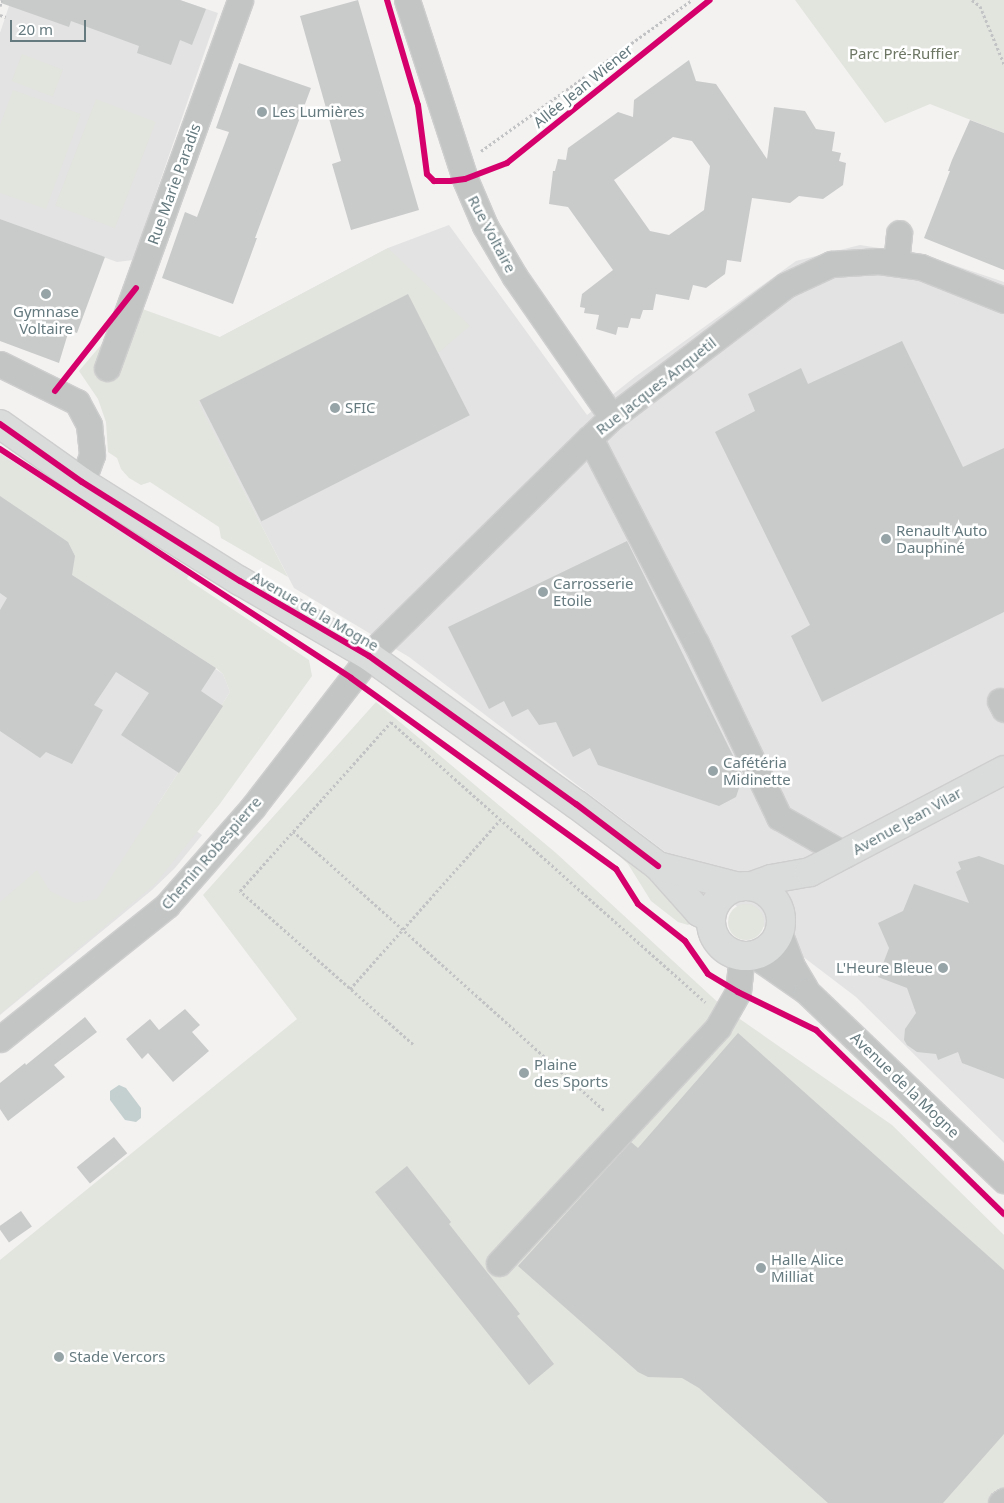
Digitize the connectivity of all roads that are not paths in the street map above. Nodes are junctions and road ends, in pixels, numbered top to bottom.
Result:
1 (240, 0) edge
2 (408, 0) edge
3 (899, 233) dead end
4 (896, 263) junction
5 (1004, 300) edge
6 (0, 364) edge
7 (107, 368) dead end
8 (612, 417) junction
9 (0, 424) edge
10 (590, 438) junction
11 (82, 482) junction
12 (369, 656) junction
13 (1004, 770) edge
14 (846, 855) junction
15 (658, 866) junction
16 (810, 872) junction
17 (745, 886) junction
18 (711, 918) junction
19 (780, 927) junction
20 (748, 955) junction
21 (806, 991) junction
22 (0, 1039) edge
23 (1004, 1180) edge
24 (499, 1263) dead end

1 - 7 street, Rue Marie Paradis
2 - 8 street, Rue Voltaire
3 - 4 street
4 - 5 street, Rue Jacques Anquetil
4 - 8 street, Rue Jacques Anquetil
6 - 11 street
8 - 10 street, Rue Jacques Anquetil
9 - 11 main road, Avenue de la Mogne
10 - 12 street, Rue Jacques Anquetil
10 - 14 street
11 - 12 main road, Avenue de la Mogne
12 - 15 main road, Avenue de la Mogne
12 - 22 street, Chemin Robespierre
13 - 14 main road, Avenue Jean Vilar
14 - 16 main road, Avenue Jean Vilar
15 - 17 main road, Avenue de la Mogne
15 - 18 main road, Avenue de la Mogne
16 - 17 main road, Avenue Jean Vilar
16 - 19 main road
17 - 18 main road
17 - 19 main road
18 - 20 main road
19 - 20 main road
19 - 21 street, Avenue de la Mogne
20 - 21 street, Avenue de la Mogne
20 - 24 street
21 - 23 street, Avenue de la Mogne

